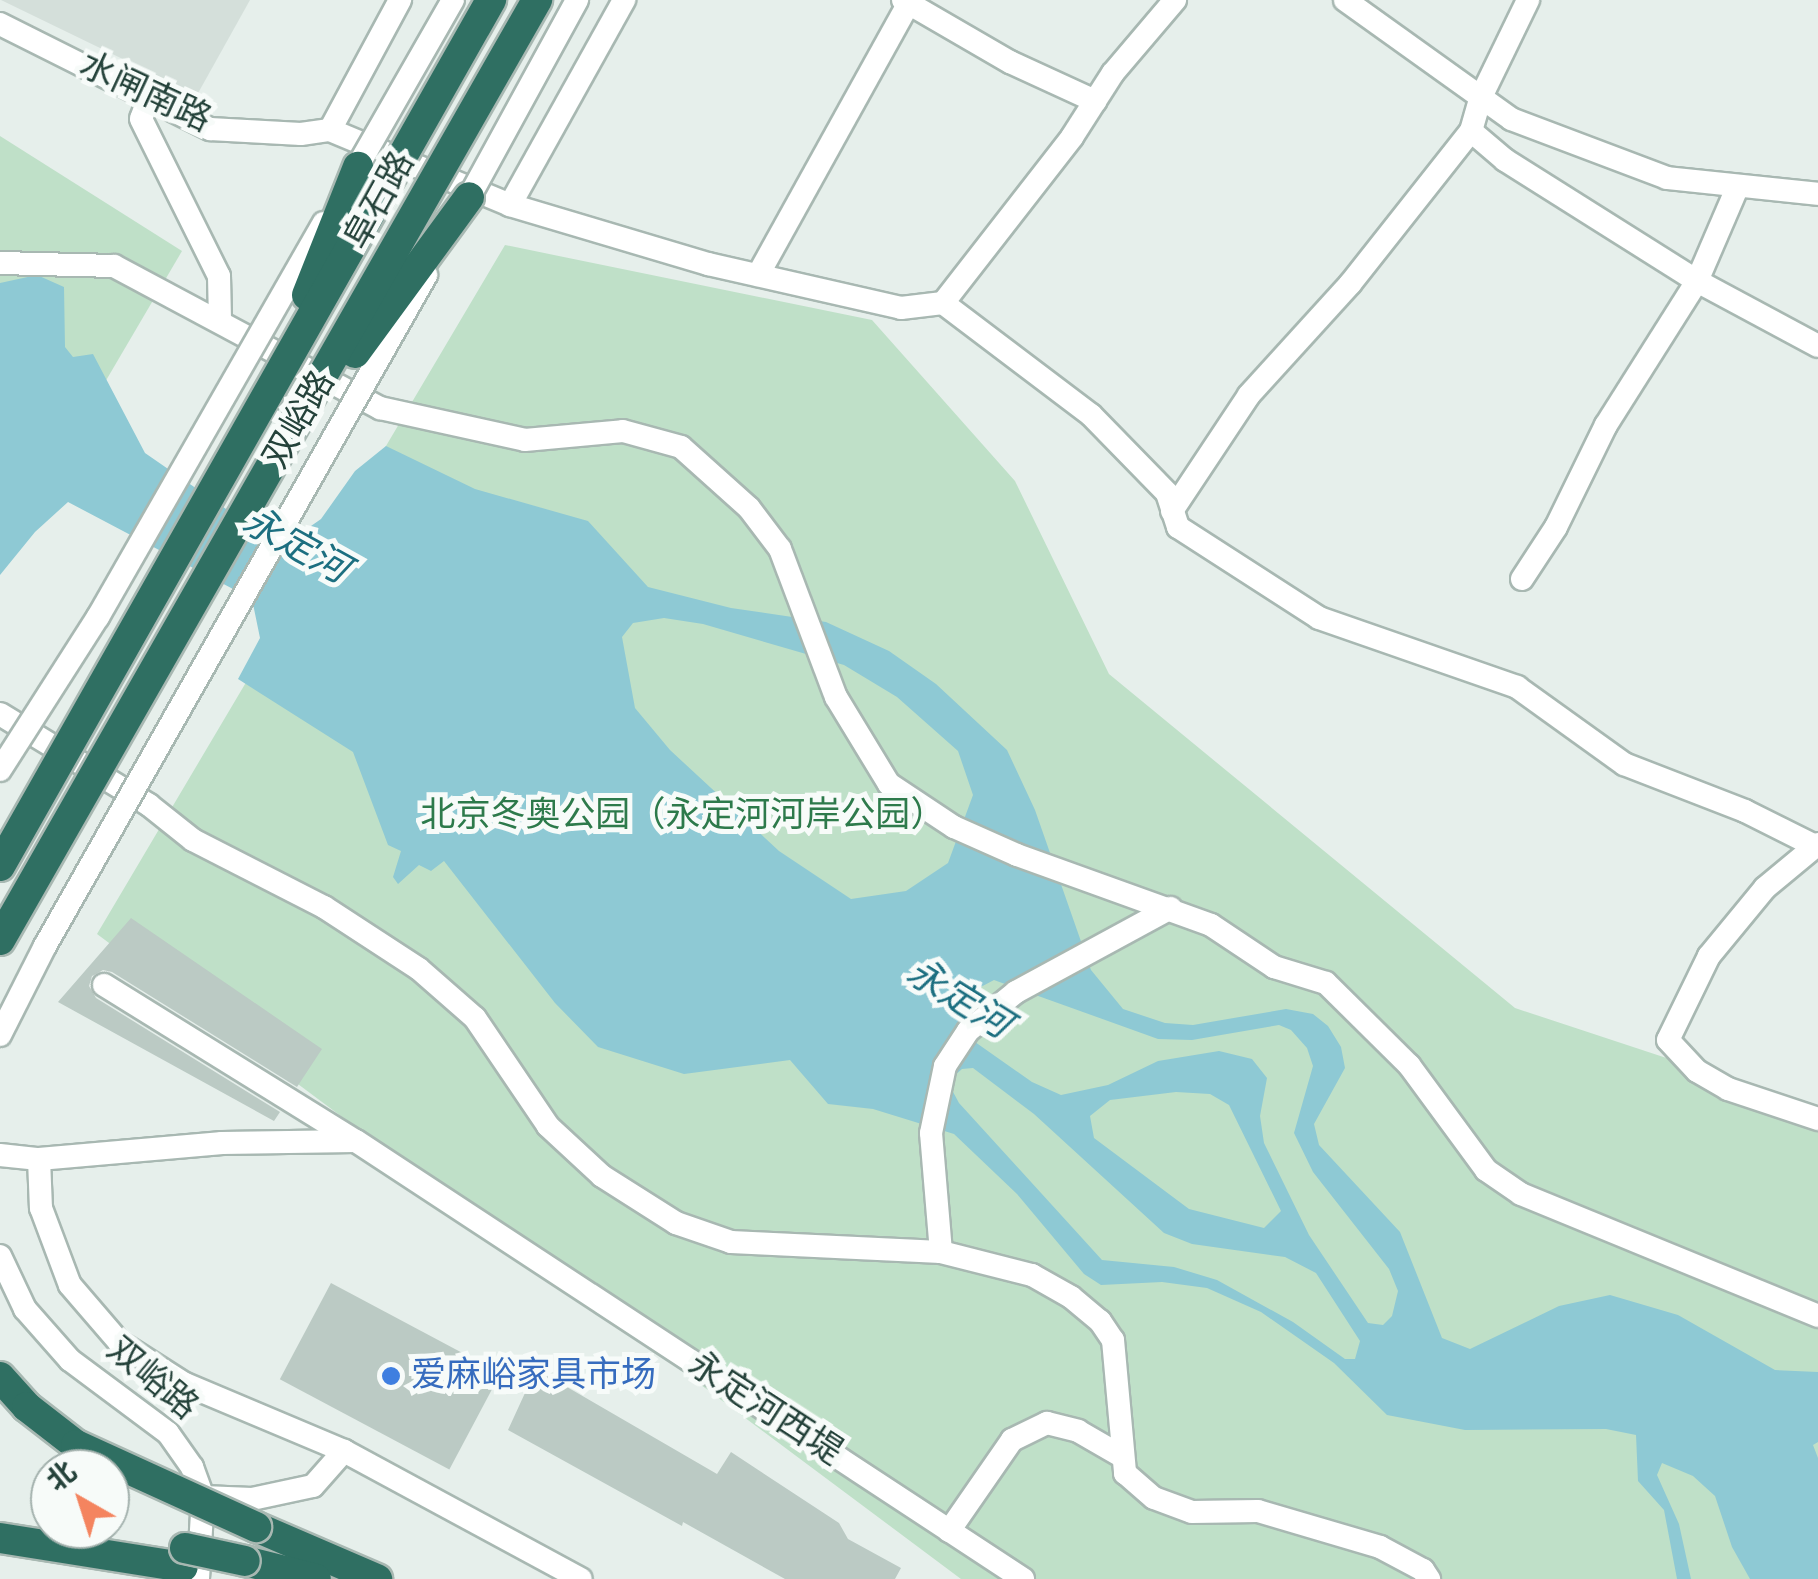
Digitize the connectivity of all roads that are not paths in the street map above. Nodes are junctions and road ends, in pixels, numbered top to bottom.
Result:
1 (400, 0) edge
2 (452, 0) edge
3 (491, 0) edge
4 (536, 0) edge
5 (577, 0) edge
6 (624, 0) edge
7 (1175, 0) edge
8 (1346, 0) edge
9 (1528, 0) edge
10 (906, 2) edge
11 (0, 24) edge
12 (1481, 97) junction
13 (148, 98) junction
14 (1095, 101) junction
15 (330, 130) junction
16 (1471, 131) junction
17 (358, 167) junction
18 (1738, 186) junction
19 (1818, 194) edge
20 (469, 197) junction
21 (510, 205) junction
22 (0, 263) edge
23 (758, 275) junction
24 (1697, 281) junction
25 (943, 303) junction
26 (220, 321) junction
27 (1818, 346) edge
28 (282, 369) junction
29 (290, 438) junction
30 (1172, 511) junction
31 (1522, 579) dead end
32 (0, 714) edge
33 (0, 770) edge
34 (1816, 846) edge
35 (0, 866) edge
36 (1171, 908) junction
37 (0, 940) edge
38 (104, 984) dead end
39 (0, 1035) edge
40 (1818, 1119) edge
41 (356, 1141) junction
42 (0, 1154) edge
43 (40, 1160) junction
44 (942, 1252) junction
45 (0, 1257) edge
46 (1818, 1316) edge
47 (0, 1376) edge
48 (344, 1450) junction
49 (1123, 1457) junction
50 (203, 1497) junction
51 (0, 1519) edge
52 (30, 1524) edge
53 (949, 1531) junction
54 (0, 1538) edge
55 (130, 1548) edge
56 (189, 1565) edge
57 (239, 1570) edge
58 (316, 1579) edge
59 (377, 1579) edge
60 (581, 1579) edge
61 (1023, 1579) edge
62 (1429, 1579) edge

1 - 15 street
2 - 17 street, bridge
3 - 28 highway, 阜石路, bridge
4 - 29 highway, 阜石路, bridge
5 - 20 street, 双峪路, bridge
6 - 21 street
7 - 14 street
8 - 12 street
9 - 12 street
10 - 14 street
10 - 23 street
11 - 13 street, 水闸南路
12 - 16 street
12 - 18 street
13 - 15 street, 水闸南路
13 - 26 street
14 - 25 street
15 - 21 street
16 - 24 street
16 - 30 street
17 - 28 highway, bridge
17 - 33 street, bridge
18 - 19 street
18 - 24 street
20 - 29 highway, bridge
20 - 39 street, 双峪路, bridge
21 - 23 street
22 - 26 street
23 - 25 street
24 - 27 street
24 - 31 street
25 - 30 street
26 - 36 street
28 - 35 highway, 双峪路, bridge
29 - 37 highway, 双峪路, bridge
30 - 34 street
32 - 44 street
34 - 40 street
36 - 44 street
36 - 46 street
38 - 41 street, 永定河西堤
41 - 43 street
41 - 53 street, 永定河西堤
42 - 43 street
43 - 48 street
44 - 49 street
45 - 50 street, 双峪路
47 - 59 highway, bridge
48 - 50 street
48 - 60 street
49 - 53 street
49 - 62 street
50 - 56 street, 双峪路
51 - 52 highway
53 - 61 street, 永定河西堤
54 - 56 highway
55 - 56 highway
56 - 57 highway
57 - 58 highway

